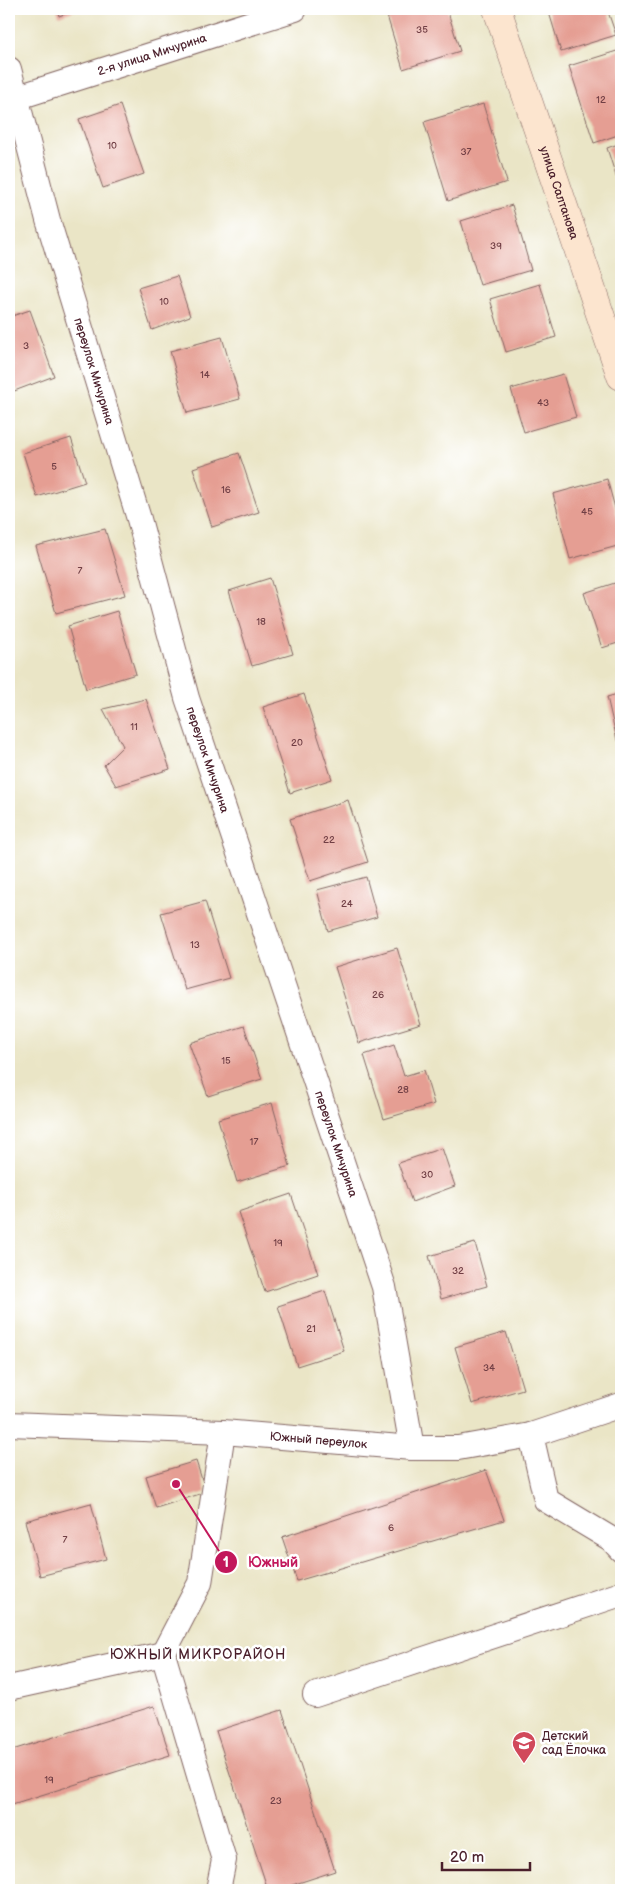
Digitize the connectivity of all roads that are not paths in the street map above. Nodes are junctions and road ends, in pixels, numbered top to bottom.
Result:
1 (295, 9) edge
2 (497, 9) edge
3 (9, 69) edge
4 (13, 99) edge
5 (621, 376) edge
6 (621, 1405) edge
7 (9, 1424) edge
8 (223, 1432) junction
9 (530, 1435) junction
10 (412, 1448) junction
11 (621, 1550) edge
12 (621, 1594) edge
13 (163, 1654) junction
14 (9, 1688) edge
15 (315, 1694) dead end
16 (218, 1890) edge

1 - 4 street, 2-я улица Мичурина
2 - 5 main road, улица Салтанова
3 - 4 street, переулок Мичурина
4 - 10 street, переулок Мичурина
6 - 9 street, Южный переулок
7 - 8 street, Южный переулок
8 - 10 street, Южный переулок
8 - 13 street
9 - 10 street, Южный переулок
9 - 11 street
12 - 15 street
13 - 14 street
13 - 16 street

